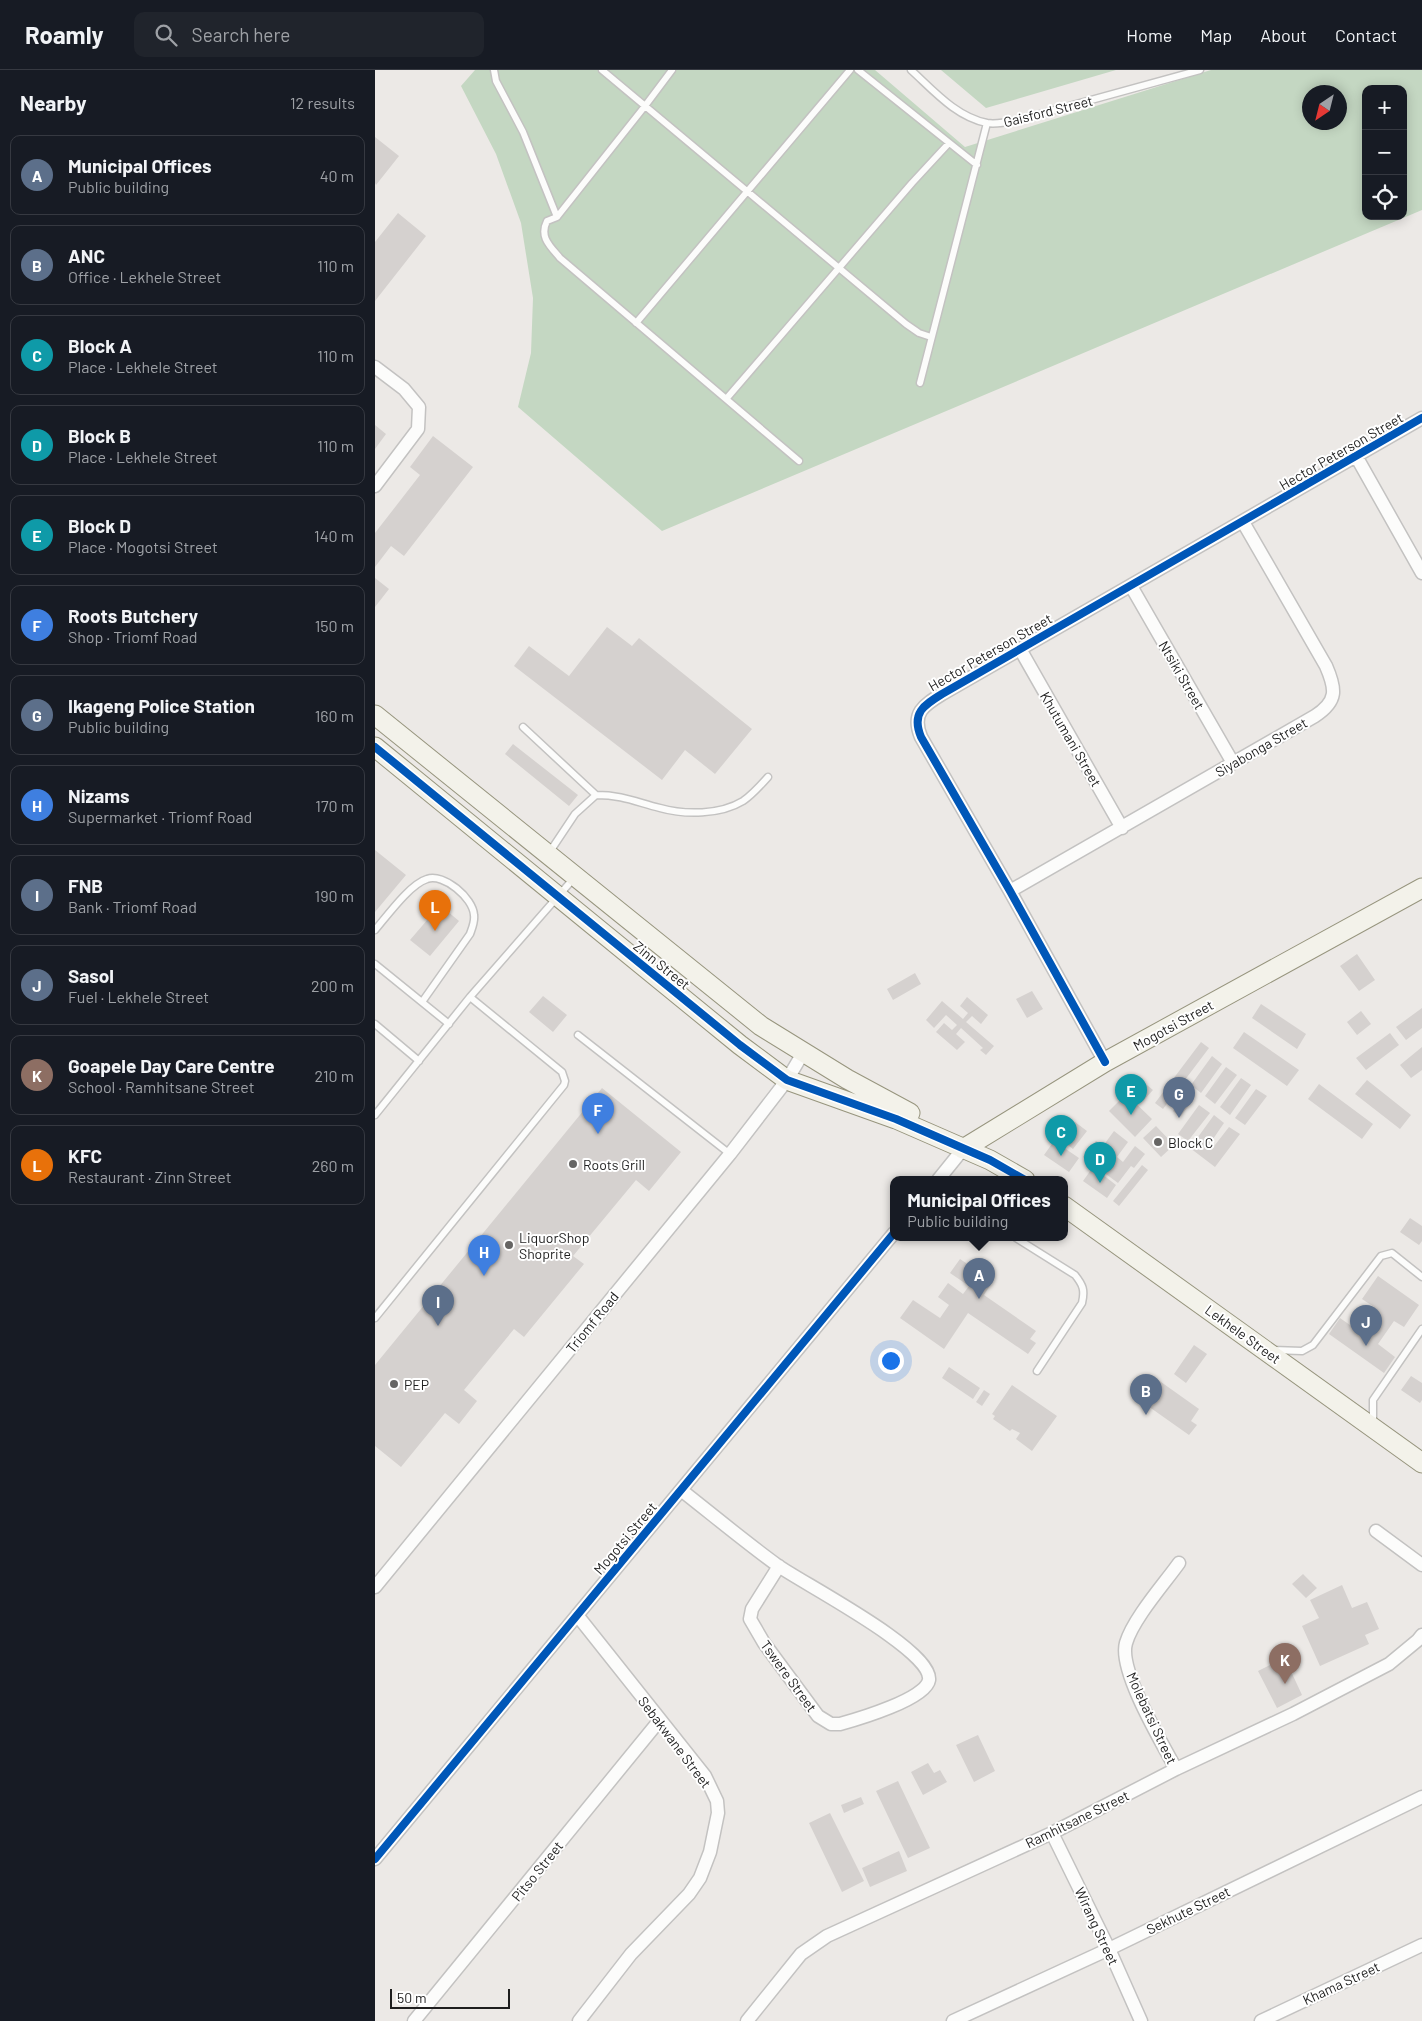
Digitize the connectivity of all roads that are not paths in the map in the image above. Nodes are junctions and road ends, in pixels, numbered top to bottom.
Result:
1 (494, 70) edge
2 (602, 70) edge
3 (672, 70) edge
4 (850, 70) edge
5 (858, 70) edge
6 (911, 70) edge
7 (1200, 70) edge
8 (645, 106) junction
9 (987, 123) junction
10 (949, 143) junction
11 (977, 165) junction
12 (748, 192) junction
13 (557, 217) junction
14 (840, 268) junction
15 (636, 322) junction
16 (931, 337) junction
17 (375, 367) edge
18 (920, 383) dead end
19 (727, 398) junction
20 (1422, 418) edge
21 (1356, 456) junction
22 (799, 460) dead end
23 (375, 486) edge
24 (1243, 522) junction
25 (1421, 570) edge
26 (1131, 586) junction
27 (1020, 649) junction
28 (375, 715) edge
29 (523, 728) dead end
30 (375, 747) edge
31 (1233, 763) junction
32 (768, 778) dead end
33 (597, 794) junction
34 (1122, 828) junction
35 (548, 854) junction
36 (575, 877) junction
37 (1422, 888) edge
38 (1010, 891) junction
39 (559, 897) junction
40 (375, 930) edge
41 (375, 964) edge
42 (470, 997) junction
43 (422, 1002) junction
44 (375, 1024) edge
45 (449, 1024) junction
46 (578, 1035) dead end
47 (803, 1053) junction
48 (419, 1061) junction
49 (1105, 1062) junction
50 (787, 1080) junction
51 (375, 1114) edge
52 (968, 1147) junction
53 (730, 1154) junction
54 (941, 1176) edge
55 (1018, 1176) edge
56 (1068, 1209) edge
57 (890, 1238) edge
58 (1021, 1241) edge
59 (1422, 1277) edge
60 (375, 1318) edge
61 (1422, 1329) edge
62 (1264, 1350) junction
63 (1037, 1371) dead end
64 (1372, 1427) junction
65 (1422, 1463) edge
66 (681, 1490) junction
67 (1376, 1532) dead end
68 (1179, 1563) dead end
69 (1422, 1565) edge
70 (779, 1566) junction
71 (375, 1587) edge
72 (577, 1615) junction
73 (1421, 1640) edge
74 (659, 1721) junction
75 (1175, 1769) junction
76 (1422, 1797) edge
77 (1052, 1832) junction
78 (375, 1859) edge
79 (1422, 1945) edge
80 (1109, 1949) junction
81 (414, 2021) edge
82 (579, 2021) edge
83 (747, 2021) edge
84 (953, 2021) edge
85 (1141, 2021) edge
86 (1261, 2021) edge

1 - 13 lane
2 - 8 lane
3 - 8 lane
4 - 12 lane
5 - 10 lane
6 - 9 lane, Gaisford Street
7 - 9 lane, Gaisford Street
8 - 12 lane
8 - 13 lane
9 - 11 lane
10 - 11 lane
10 - 14 lane
11 - 16 lane
12 - 14 lane
12 - 15 lane
13 - 15 lane
14 - 16 lane
14 - 19 lane
15 - 19 lane
16 - 18 lane
17 - 23 street
19 - 22 lane
20 - 21 street, Hector Peterson Street
21 - 24 street, Hector Peterson Street
21 - 25 street
24 - 26 street, Hector Peterson Street
24 - 31 street, Siyabonga Street
26 - 27 street, Hector Peterson Street
26 - 31 street, Ntsiki Street
27 - 34 street, Khutumani Street
27 - 38 street, Hector Peterson Street
28 - 35 street, Zinn Street
29 - 33 lane
30 - 39 street, Zinn Street
31 - 34 street, Siyabonga Street
32 - 33 lane
33 - 35 lane
34 - 38 street, Siyabonga Street
35 - 36 street, Zinn Street
36 - 39 lane
36 - 47 street, Zinn Street
37 - 49 street, Mogotsi Street
38 - 49 street, Hector Peterson Street
39 - 42 lane
39 - 50 street, Zinn Street
40 - 43 lane
41 - 43 lane
42 - 45 lane
42 - 60 lane
43 - 45 lane
44 - 48 lane
45 - 48 lane
46 - 53 lane
47 - 50 street, Triomf Road
47 - 52 street, Zinn Street
48 - 51 lane
49 - 52 street, Mogotsi Street
50 - 52 street, Zinn Street
50 - 53 street, Triomf Road
52 - 54 street, Mogotsi Street
52 - 55 street
53 - 71 street, Triomf Road
56 - 62 street, Lekhele Street
57 - 66 street, Mogotsi Street
58 - 63 lane
59 - 62 lane
61 - 64 lane
62 - 64 street, Lekhele Street
64 - 65 street, Lekhele Street
66 - 70 street, Tswere Street
66 - 72 street, Mogotsi Street
67 - 69 street
68 - 75 street, Molebatsi Street
70 - 70 street, Tswere Street
72 - 74 street, Sebakwane Street
72 - 78 street, Mogotsi Street
73 - 75 street, Ramhitsane Street
74 - 81 street, Pitso Street
74 - 82 street, Sebakwane Street
75 - 77 street, Ramhitsane Street
76 - 80 street, Sekhute Street
77 - 80 street, Wirang Street
77 - 83 street, Ramhitsane Street
79 - 86 street, Khama Street
80 - 84 street, Sekhute Street
80 - 85 street, Wirang Street

